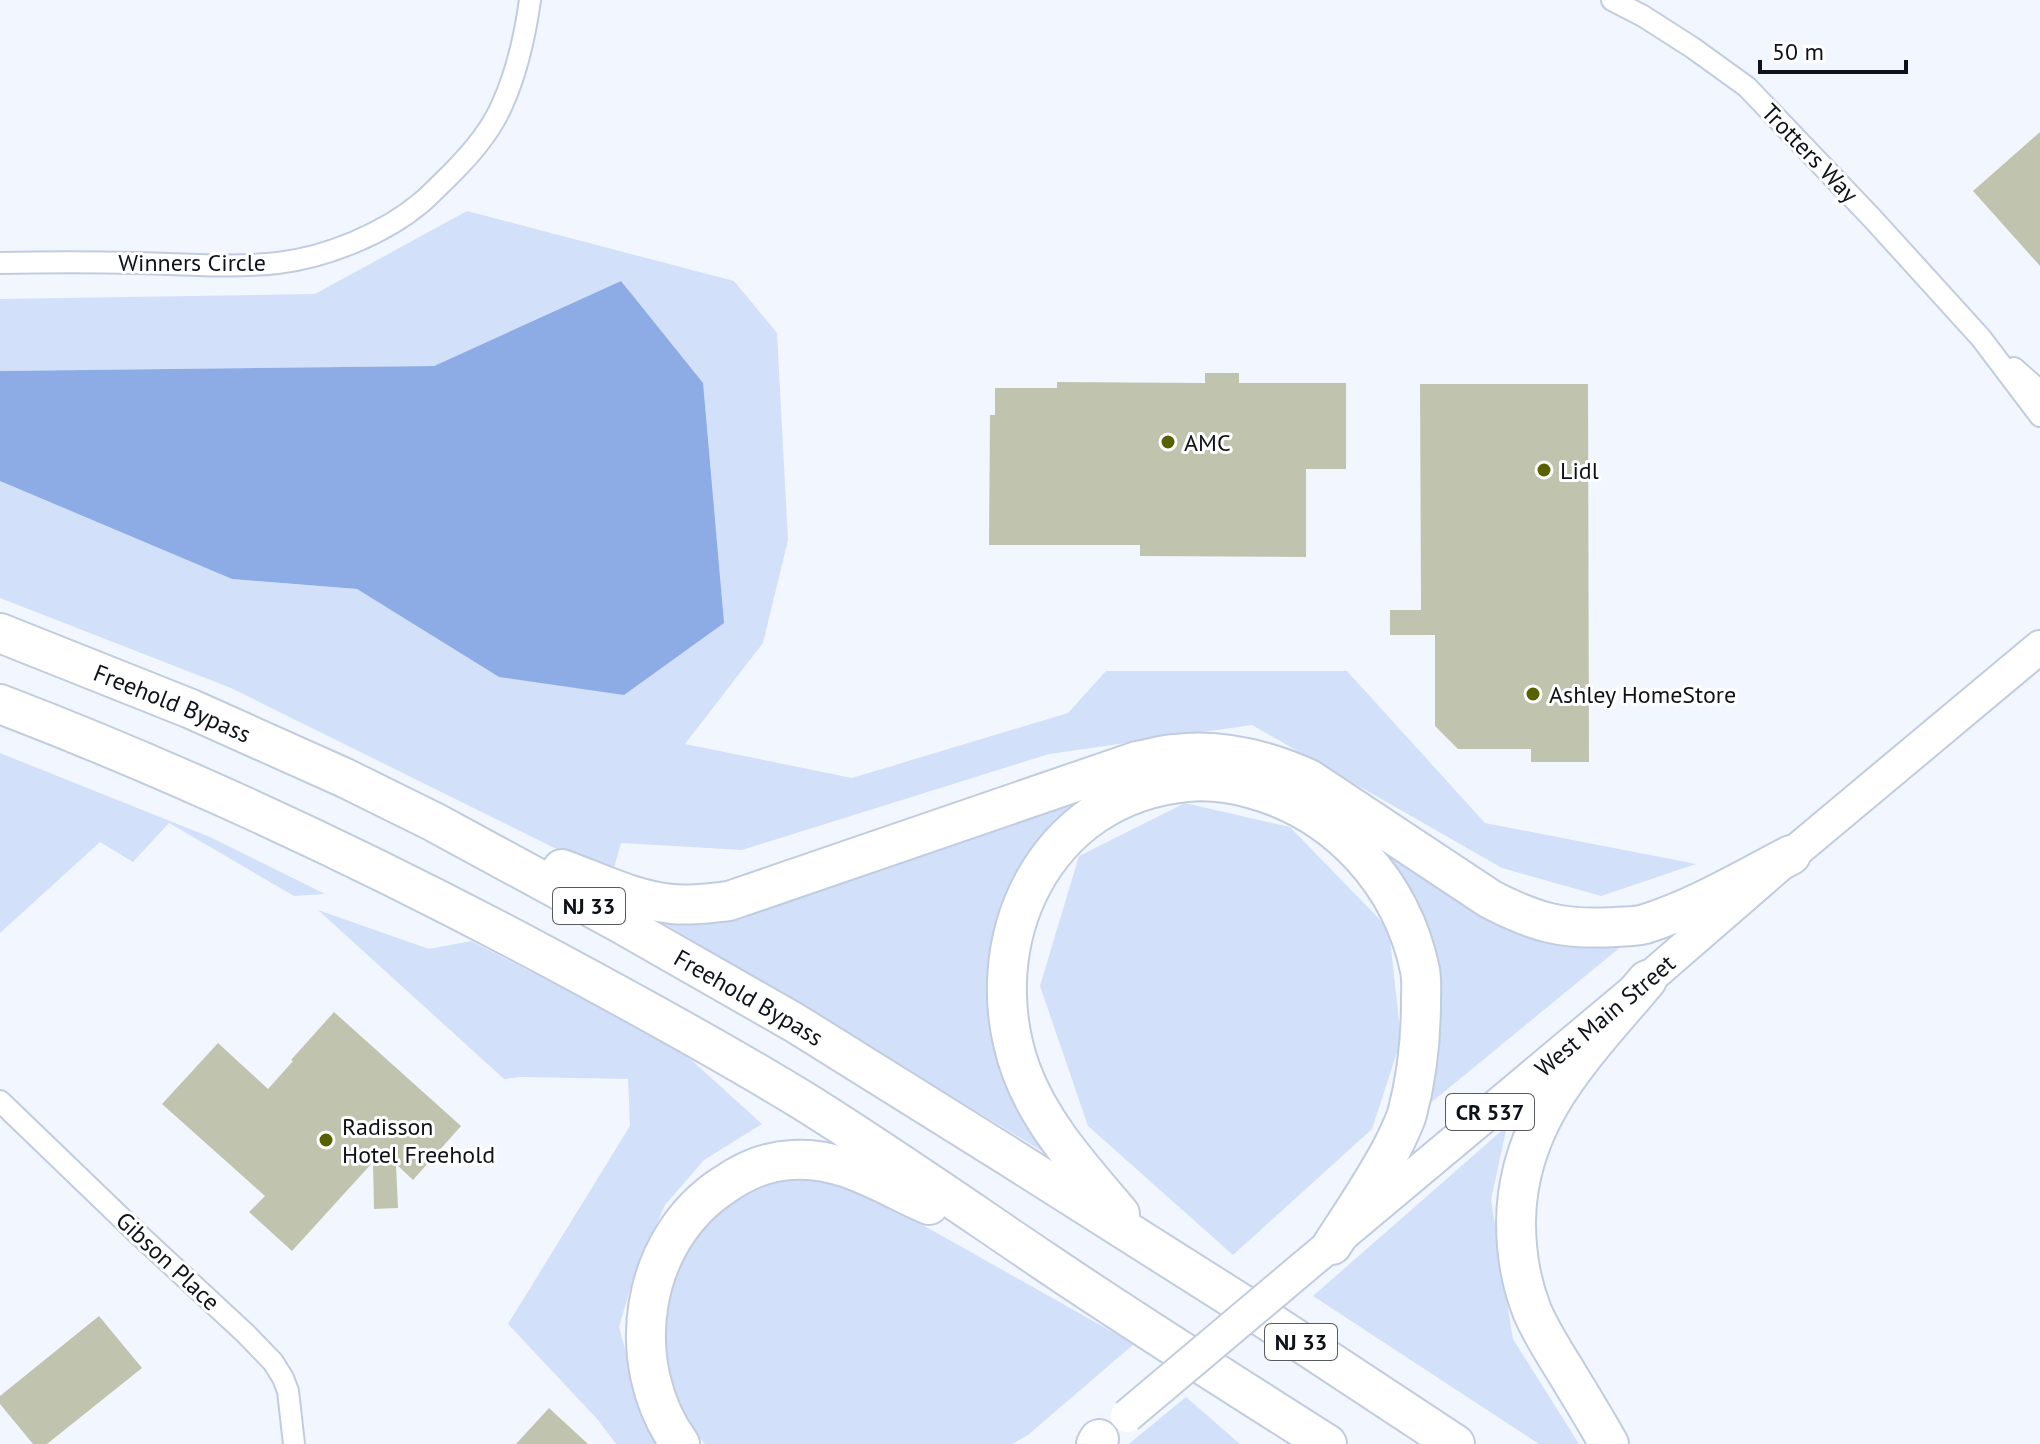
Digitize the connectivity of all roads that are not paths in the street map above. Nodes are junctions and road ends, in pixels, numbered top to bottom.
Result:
1 (530, 0) edge
2 (1612, 0) edge
3 (0, 263) edge
4 (1981, 338) junction
5 (2040, 391) edge
6 (2040, 416) edge
7 (0, 633) edge
8 (2040, 647) edge
9 (0, 704) edge
10 (434, 822) junction
11 (1791, 855) junction
12 (1647, 980) junction
13 (0, 1101) edge
14 (1145, 1244) junction
15 (1025, 1248) junction
16 (1318, 1256) junction
17 (1104, 1436) edge
18 (1318, 1440) edge
19 (294, 1444) edge
20 (680, 1444) edge
21 (1455, 1444) edge
22 (1609, 1444) edge

1 - 3 street, Winners Circle
2 - 4 street, Trotters Way
4 - 5 street, Trotters Way
4 - 6 street, Trotters Way
7 - 10 highway, Freehold Bypass / NJ 33
8 - 11 main road, West Main Street / CR 537
9 - 15 highway, NJ 33
10 - 11 highway
10 - 14 highway, Freehold Bypass / NJ 33
11 - 12 main road, West Main Street / CR 537
12 - 16 main road, West Main Street / CR 537
12 - 22 highway
13 - 19 street, Gibson Place
14 - 16 highway
14 - 21 highway, Freehold Bypass / NJ 33
15 - 18 highway, NJ 33
15 - 20 highway
16 - 17 main road, West Main Street / CR 537, bridge

